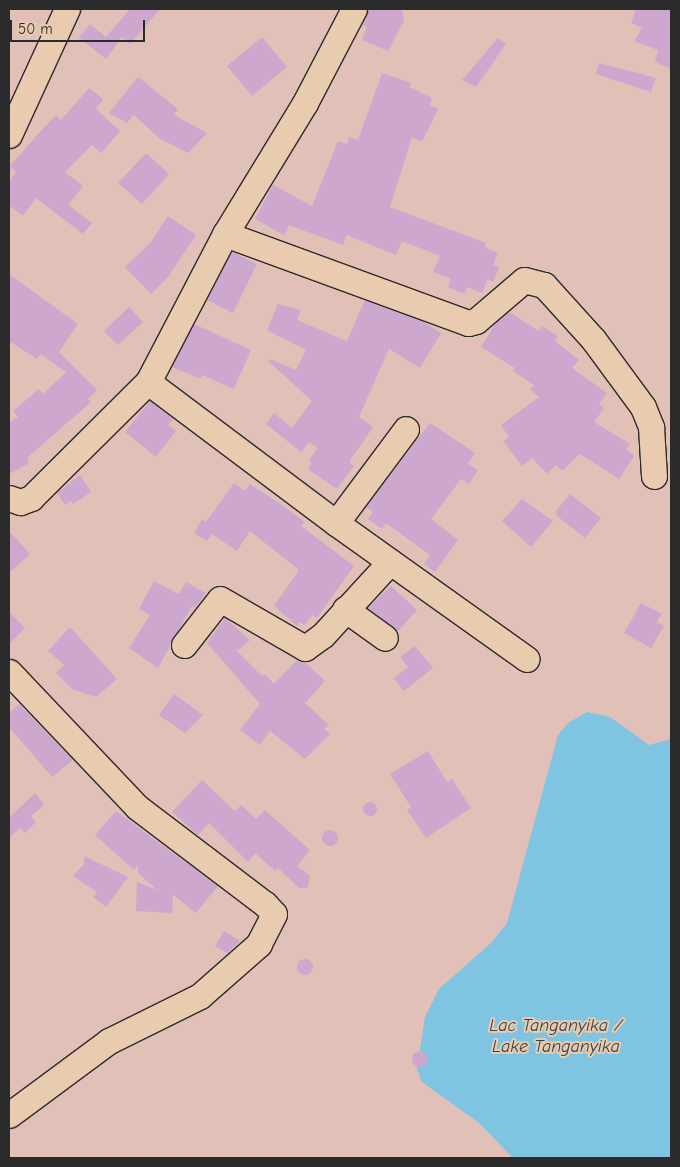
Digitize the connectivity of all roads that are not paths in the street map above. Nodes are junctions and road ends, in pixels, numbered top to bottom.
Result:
1 (67, 9) edge
2 (354, 9) edge
3 (9, 136) edge
4 (225, 234) junction
5 (148, 382) junction
6 (406, 429) dead end
7 (654, 476) dead end
8 (9, 498) edge
9 (336, 523) junction
10 (390, 562) junction
11 (345, 609) junction
12 (385, 638) dead end
13 (184, 645) dead end
14 (527, 659) dead end
15 (9, 672) edge
16 (9, 1115) edge

1 - 3 street
2 - 4 street
4 - 5 street
4 - 7 street
5 - 8 street
5 - 9 street
6 - 9 street
9 - 10 street
10 - 11 street
10 - 14 street
11 - 12 street
11 - 13 street
15 - 16 street

